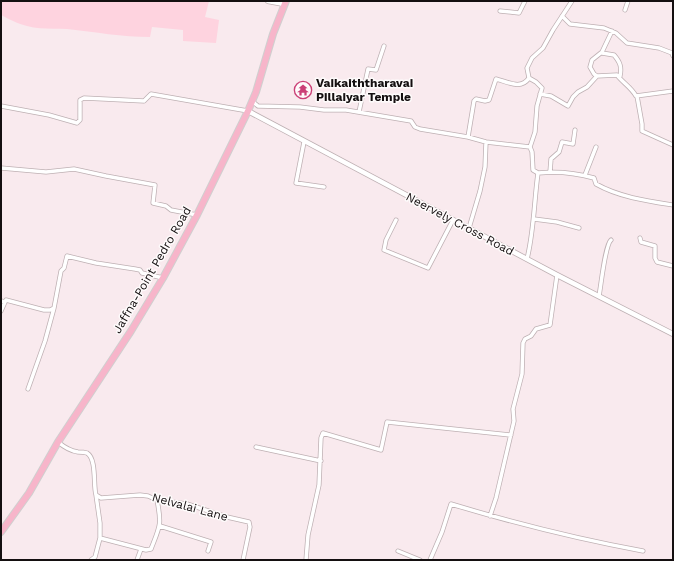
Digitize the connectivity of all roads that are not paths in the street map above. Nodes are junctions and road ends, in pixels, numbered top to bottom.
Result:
1 (268, 1) edge
2 (525, 1) edge
3 (572, 1) edge
4 (628, 1) edge
5 (285, 3) edge
6 (625, 10) dead end
7 (500, 11) dead end
8 (562, 16) junction
9 (612, 31) junction
10 (384, 46) dead end
11 (602, 53) junction
12 (673, 56) edge
13 (597, 76) junction
14 (619, 77) junction
15 (529, 78) junction
16 (673, 91) edge
17 (540, 94) junction
18 (637, 96) junction
19 (252, 101) junction
20 (1, 106) edge
21 (248, 111) junction
22 (359, 112) junction
23 (575, 130) dead end
24 (468, 137) junction
25 (304, 142) junction
26 (486, 142) junction
27 (673, 145) edge
28 (530, 147) junction
29 (596, 147) dead end
30 (1, 168) edge
31 (550, 172) junction
32 (538, 174) junction
33 (585, 175) junction
34 (324, 188) dead end
35 (673, 205) edge
36 (197, 215) junction
37 (534, 219) junction
38 (396, 220) dead end
39 (453, 220) junction
40 (469, 228) junction
41 (579, 228) dead end
42 (640, 238) dead end
43 (611, 240) dead end
44 (527, 259) junction
45 (673, 266) edge
46 (557, 275) junction
47 (163, 278) junction
48 (599, 296) junction
49 (3, 301) edge
50 (54, 308) junction
51 (1, 311) edge
52 (673, 334) edge
53 (28, 389) dead end
54 (511, 434) junction
55 (58, 442) junction
56 (256, 447) dead end
57 (321, 461) junction
58 (96, 495) junction
59 (157, 500) junction
60 (490, 516) junction
61 (160, 526) junction
62 (1, 532) edge
63 (100, 538) junction
64 (141, 548) junction
65 (208, 551) dead end
66 (398, 551) dead end
67 (643, 551) dead end
68 (92, 560) edge
69 (137, 560) edge
70 (243, 560) edge
71 (306, 560) edge
72 (420, 560) edge
73 (430, 560) edge

1 - 5 street
2 - 7 street
3 - 8 street
4 - 6 street
5 - 19 main road, Jaffna-Point Pedro Road
8 - 9 street
8 - 15 street
9 - 11 street
9 - 12 street
10 - 22 street
11 - 13 street
11 - 14 street
13 - 14 street
13 - 17 street
14 - 18 street
15 - 17 street
15 - 24 street
16 - 18 street
17 - 28 street
18 - 27 street
19 - 21 main road, Jaffna-Point Pedro Road
19 - 22 street
20 - 21 street
21 - 25 street, Neervely Cross Road
21 - 36 main road, Jaffna-Point Pedro Road
22 - 24 street
23 - 31 street
24 - 26 street
25 - 34 street
25 - 39 street, Neervely Cross Road
26 - 28 street
26 - 40 street
28 - 32 street
29 - 33 street
30 - 36 street
31 - 32 street
31 - 33 street
32 - 37 street
33 - 35 street
36 - 47 main road, Jaffna-Point Pedro Road
37 - 41 street
37 - 44 street
38 - 39 street
39 - 40 street, Neervely Cross Road
40 - 44 street, Neervely Cross Road
42 - 45 street
43 - 48 street
44 - 46 street, Neervely Cross Road
46 - 48 street, Neervely Cross Road
46 - 54 street
47 - 50 street
47 - 55 main road, Jaffna-Point Pedro Road
48 - 52 street, Neervely Cross Road
49 - 50 street
49 - 51 street
50 - 53 street
54 - 57 street
54 - 60 street
55 - 58 street
55 - 62 main road, Jaffna-Point Pedro Road
56 - 57 street
57 - 71 street
58 - 59 street, Nelvalai Lane
58 - 63 street
59 - 61 street
59 - 70 street, Nelvalai Lane
60 - 67 street
60 - 73 street
61 - 64 street
61 - 65 street
63 - 64 street
63 - 68 street
64 - 69 street
66 - 72 street

